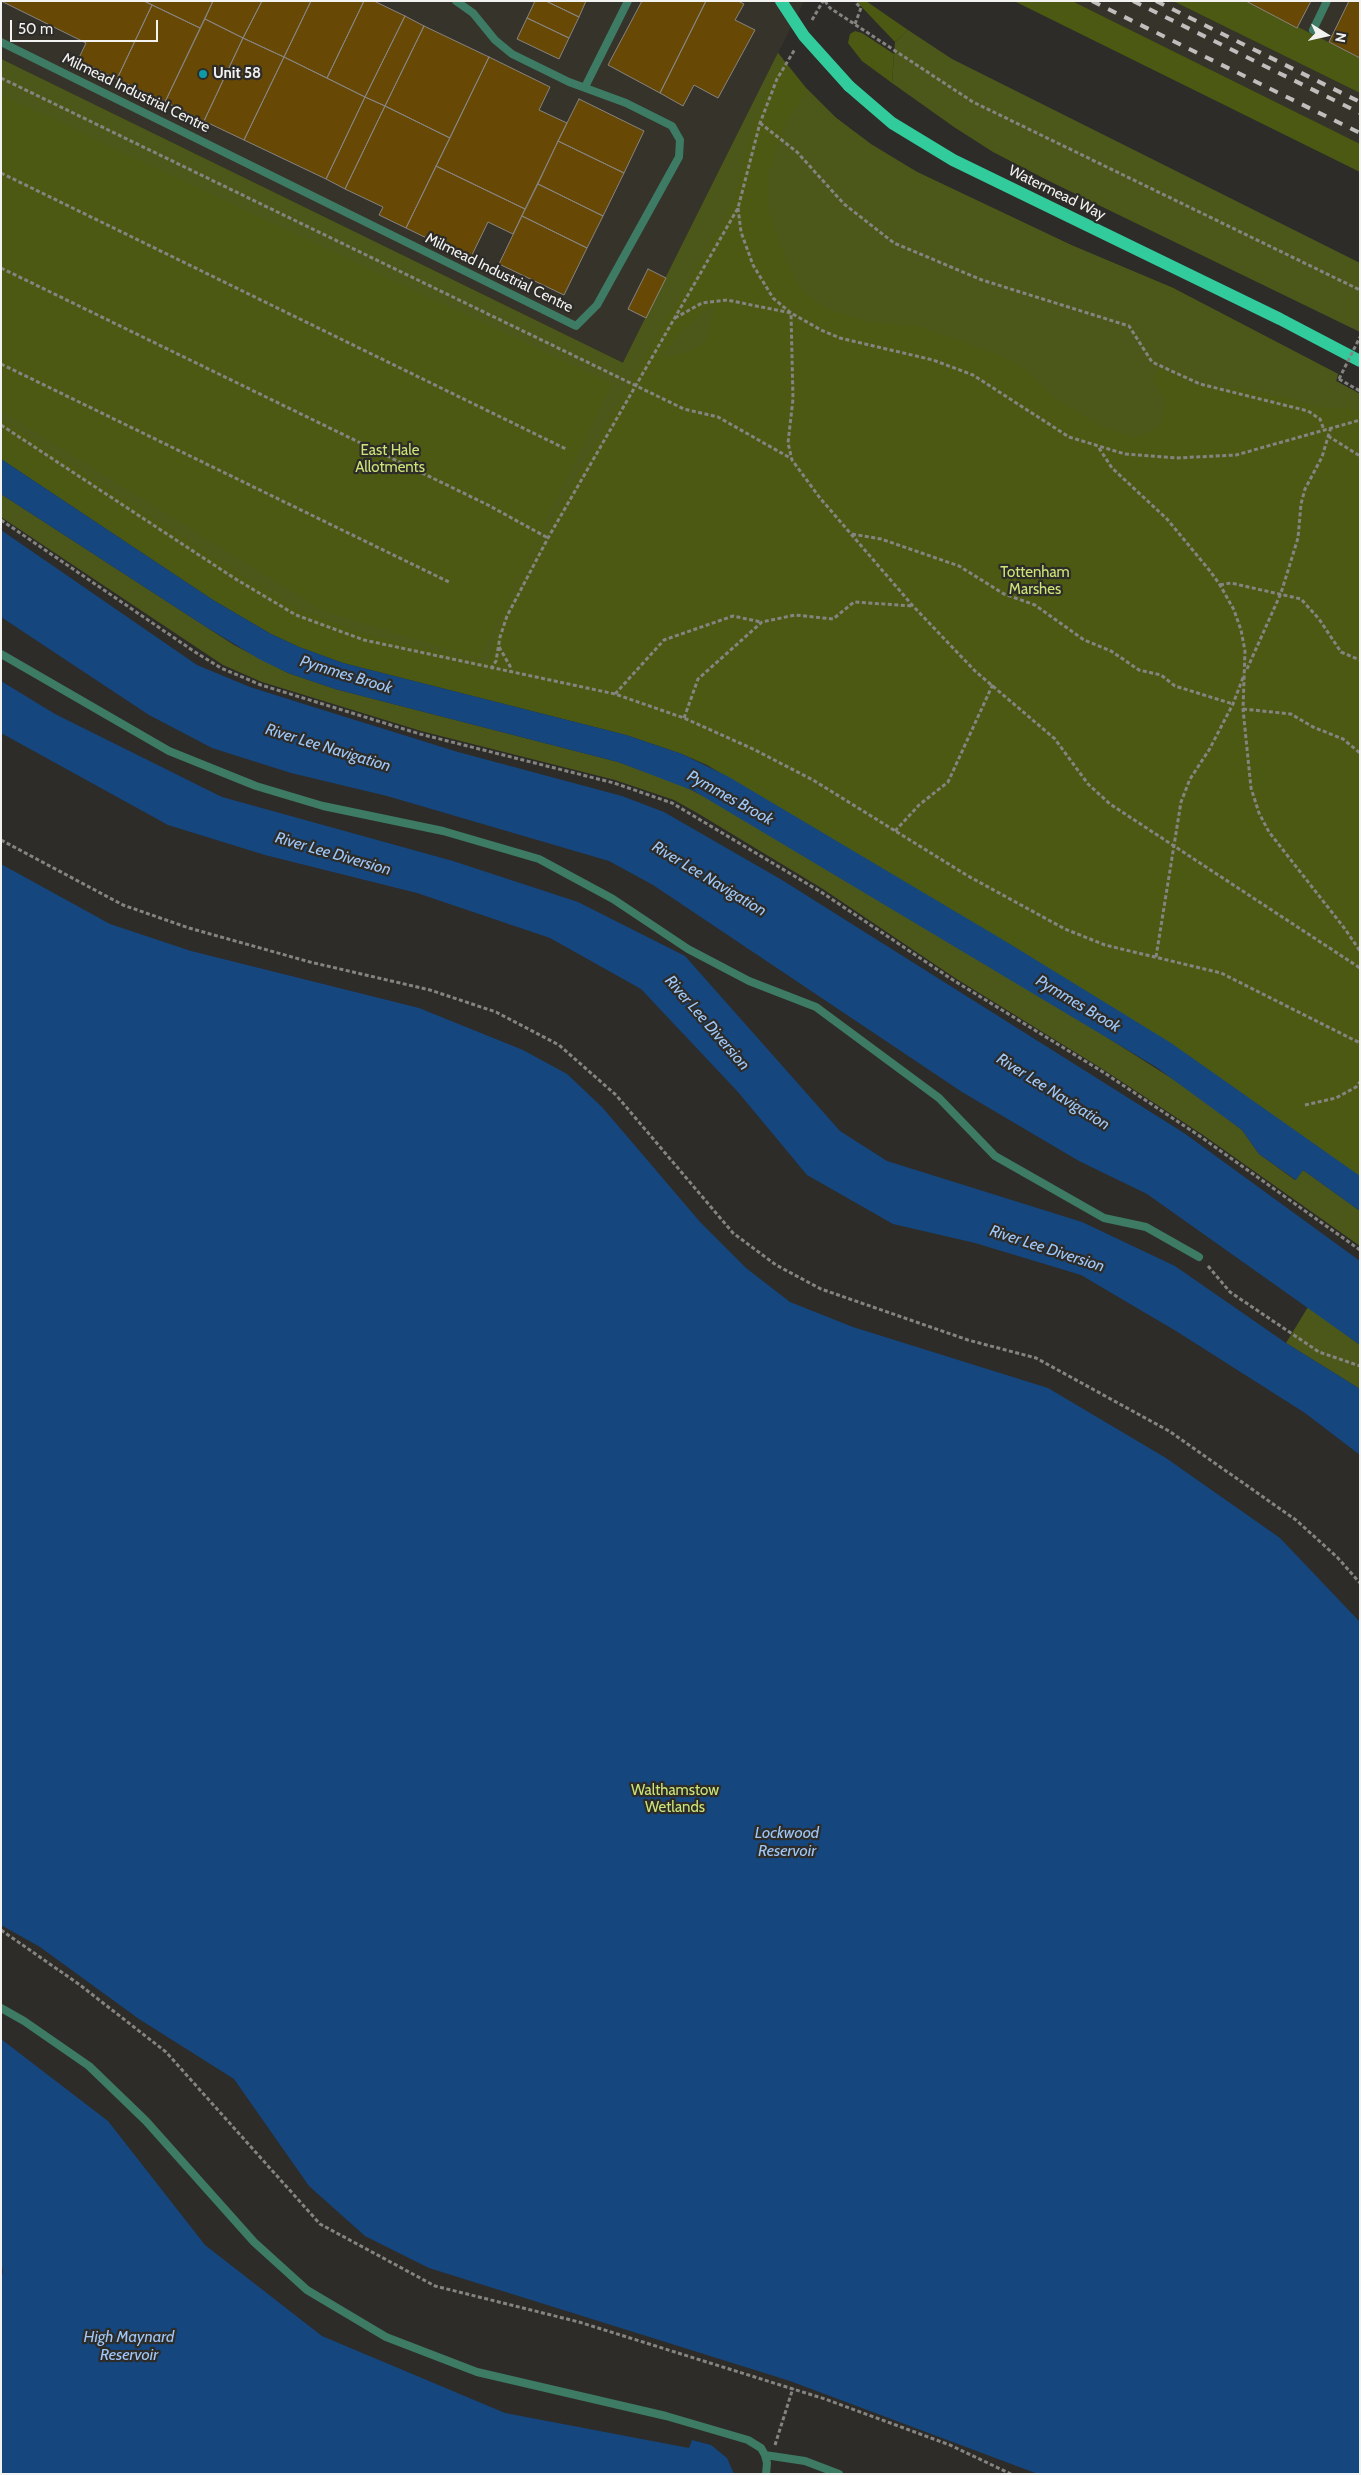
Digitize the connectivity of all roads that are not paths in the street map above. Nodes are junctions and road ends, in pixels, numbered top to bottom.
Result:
1 (456, 1) edge
2 (628, 1) edge
3 (781, 1) edge
4 (1327, 1) edge
5 (1313, 30) dead end
6 (1, 42) edge
7 (585, 87) junction
8 (1360, 360) edge
9 (1, 654) edge
10 (1199, 1257) road end
11 (1, 2008) edge
12 (765, 2455) junction
13 (766, 2474) edge
14 (839, 2474) edge

1 - 7 lane, Milmead Industrial Centre
2 - 7 lane
3 - 8 main road, Watermead Way, bridge
4 - 5 lane
6 - 7 lane, Milmead Industrial Centre
9 - 10 lane
11 - 12 lane
12 - 13 lane
12 - 14 lane

